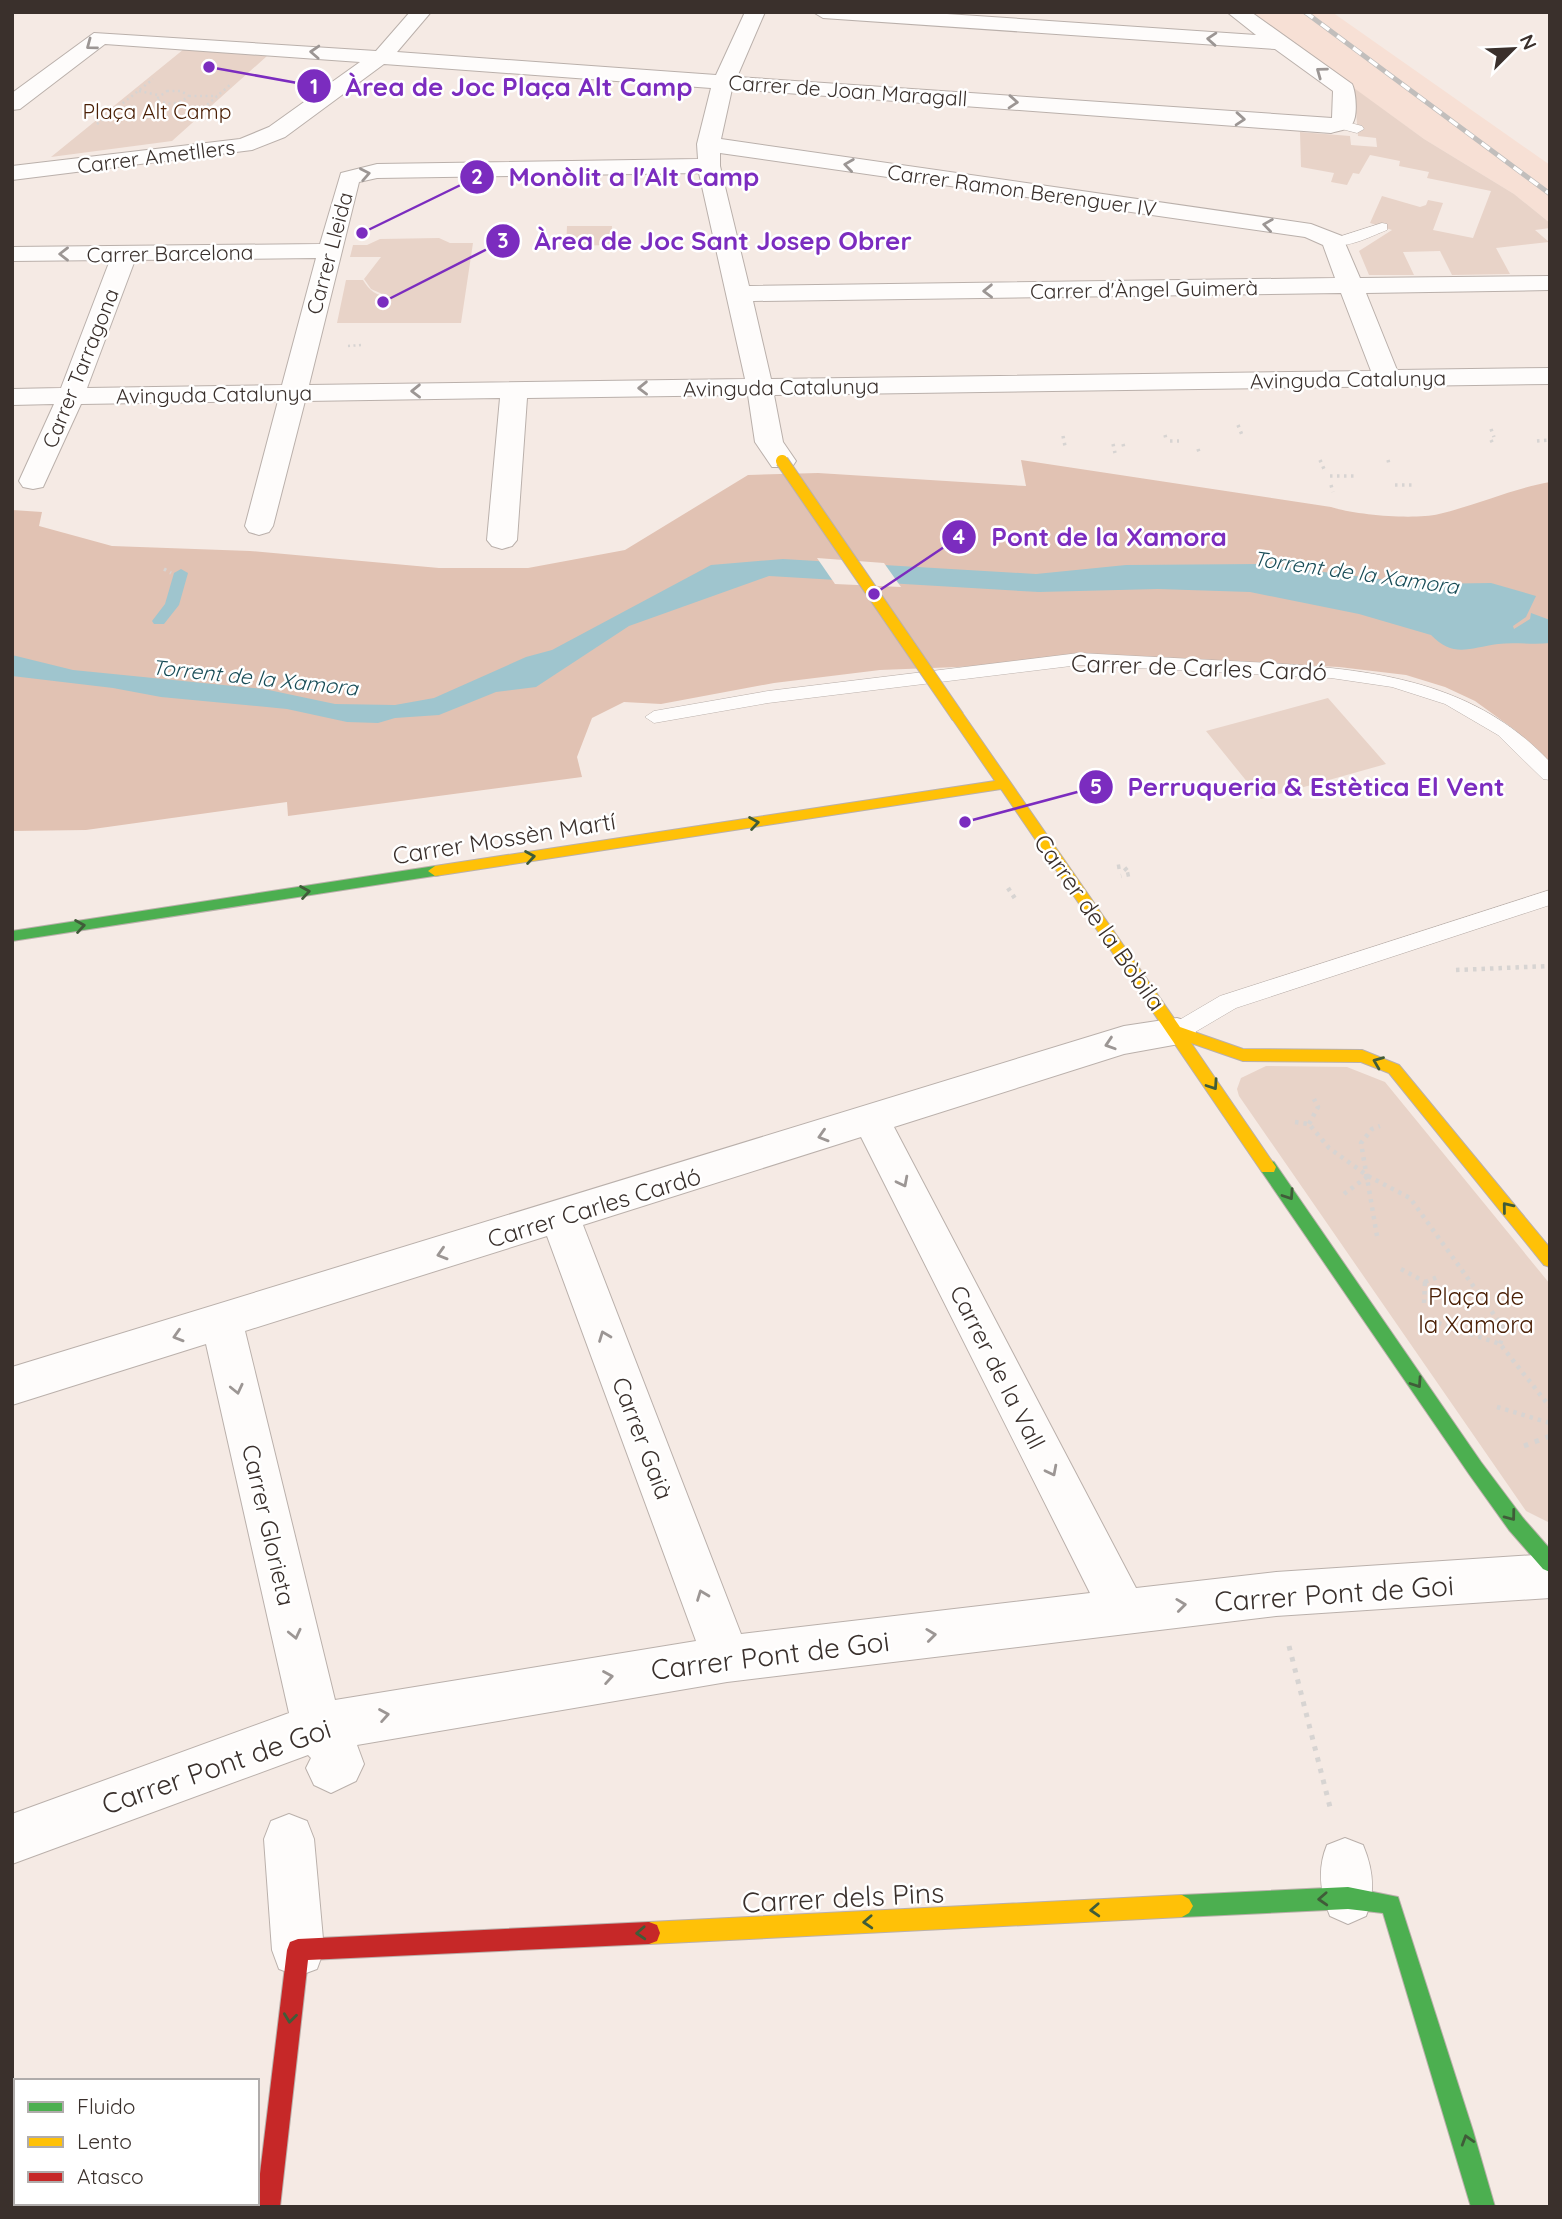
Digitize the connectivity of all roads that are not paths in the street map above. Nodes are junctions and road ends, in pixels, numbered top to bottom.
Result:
1 (421, 12) edge
2 (755, 12) edge
3 (823, 12) edge
4 (1237, 12) edge
5 (1288, 54) junction
6 (383, 55) junction
7 (722, 80) junction
8 (12, 104) edge
9 (709, 155) junction
10 (12, 173) edge
11 (1358, 220) dead end
12 (1382, 227) dead end
13 (1340, 241) junction
14 (328, 251) junction
15 (12, 254) edge
16 (125, 254) junction
17 (1549, 283) edge
18 (1351, 287) junction
19 (739, 294) junction
20 (1550, 376) edge
21 (1387, 378) junction
22 (760, 388) junction
23 (514, 390) junction
24 (292, 393) junction
25 (71, 396) junction
26 (12, 397) edge
27 (782, 461) joint
28 (33, 481) dead end
29 (259, 526) dead end
30 (502, 540) dead end
31 (654, 717) dead end
32 (1550, 774) edge
33 (1003, 784) junction
34 (1550, 897) edge
35 (12, 936) edge
36 (1177, 1032) junction
37 (872, 1121) junction
38 (561, 1217) junction
39 (1550, 1260) edge
40 (222, 1323) junction
41 (12, 1386) edge
42 (1550, 1563) edge
43 (1550, 1576) edge
44 (1124, 1612) junction
45 (727, 1658) junction
46 (324, 1747) junction
47 (12, 1839) edge
48 (289, 1839) dead end
49 (298, 1950) junction
50 (268, 2207) edge
51 (1483, 2207) edge

1 - 6 street, Carrer Ametllers
2 - 7 street
5 -> 3 street
4 - 5 street
7 -> 5 street, Carrer de Joan Maragall
6 - 7 street, Carrer de Joan Maragall
6 -> 8 street, Carrer de Joan Maragall
6 - 10 street, Carrer Ametllers
7 - 9 street
13 -> 9 street, Carrer Ramon Berenguer IV
14 -> 9 street, Carrer Lleida
9 - 19 street, Carrer de la Bòbila
11 - 13 lane
12 - 13 lane
13 - 18 street
14 - 16 street, Carrer Barcelona
14 - 24 street, Carrer Lleida
16 -> 15 street, Carrer Barcelona
16 - 25 street, Carrer Tarragona
17 - 18 street, Carrer d'Àngel Guimerà
18 -> 19 street, Carrer d'Àngel Guimerà
18 - 21 street
19 - 22 street, Carrer de la Bòbila
20 - 21 street, Avinguda Catalunya
21 - 22 street, Avinguda Catalunya
22 -> 23 street, Avinguda Catalunya
22 - 27 street, Carrer de la Bòbila
23 -> 24 street, Avinguda Catalunya
23 - 30 street
24 - 25 street, Avinguda Catalunya
24 - 29 street, Carrer Lleida
25 - 26 street, Avinguda Catalunya
25 - 28 street, Carrer Tarragona
27 - 33 street, Carrer de la Bòbila, bridge
31 - 32 lane, Carrer de Carles Cardó
35 -> 33 street, Carrer Mossèn Martí
33 - 36 street, Carrer de la Bòbila
34 - 36 lane
36 -> 37 street, Carrer Carles Cardó
39 -> 36 street
36 -> 42 street
37 -> 38 street, Carrer Carles Cardó
37 -> 44 street, Carrer de la Vall
38 -> 40 street, Carrer Carles Cardó
45 -> 38 street, Carrer Gaià
40 -> 41 street, Carrer Carles Cardó
40 -> 46 street, Carrer Glorieta
44 -> 43 street, Carrer Pont de Goi
45 -> 44 street, Carrer Pont de Goi
46 -> 45 street, Carrer Pont de Goi
46 - 47 street, Carrer Pont de Goi
48 - 49 street
49 -> 50 street
51 -> 49 street, Carrer dels Pins

